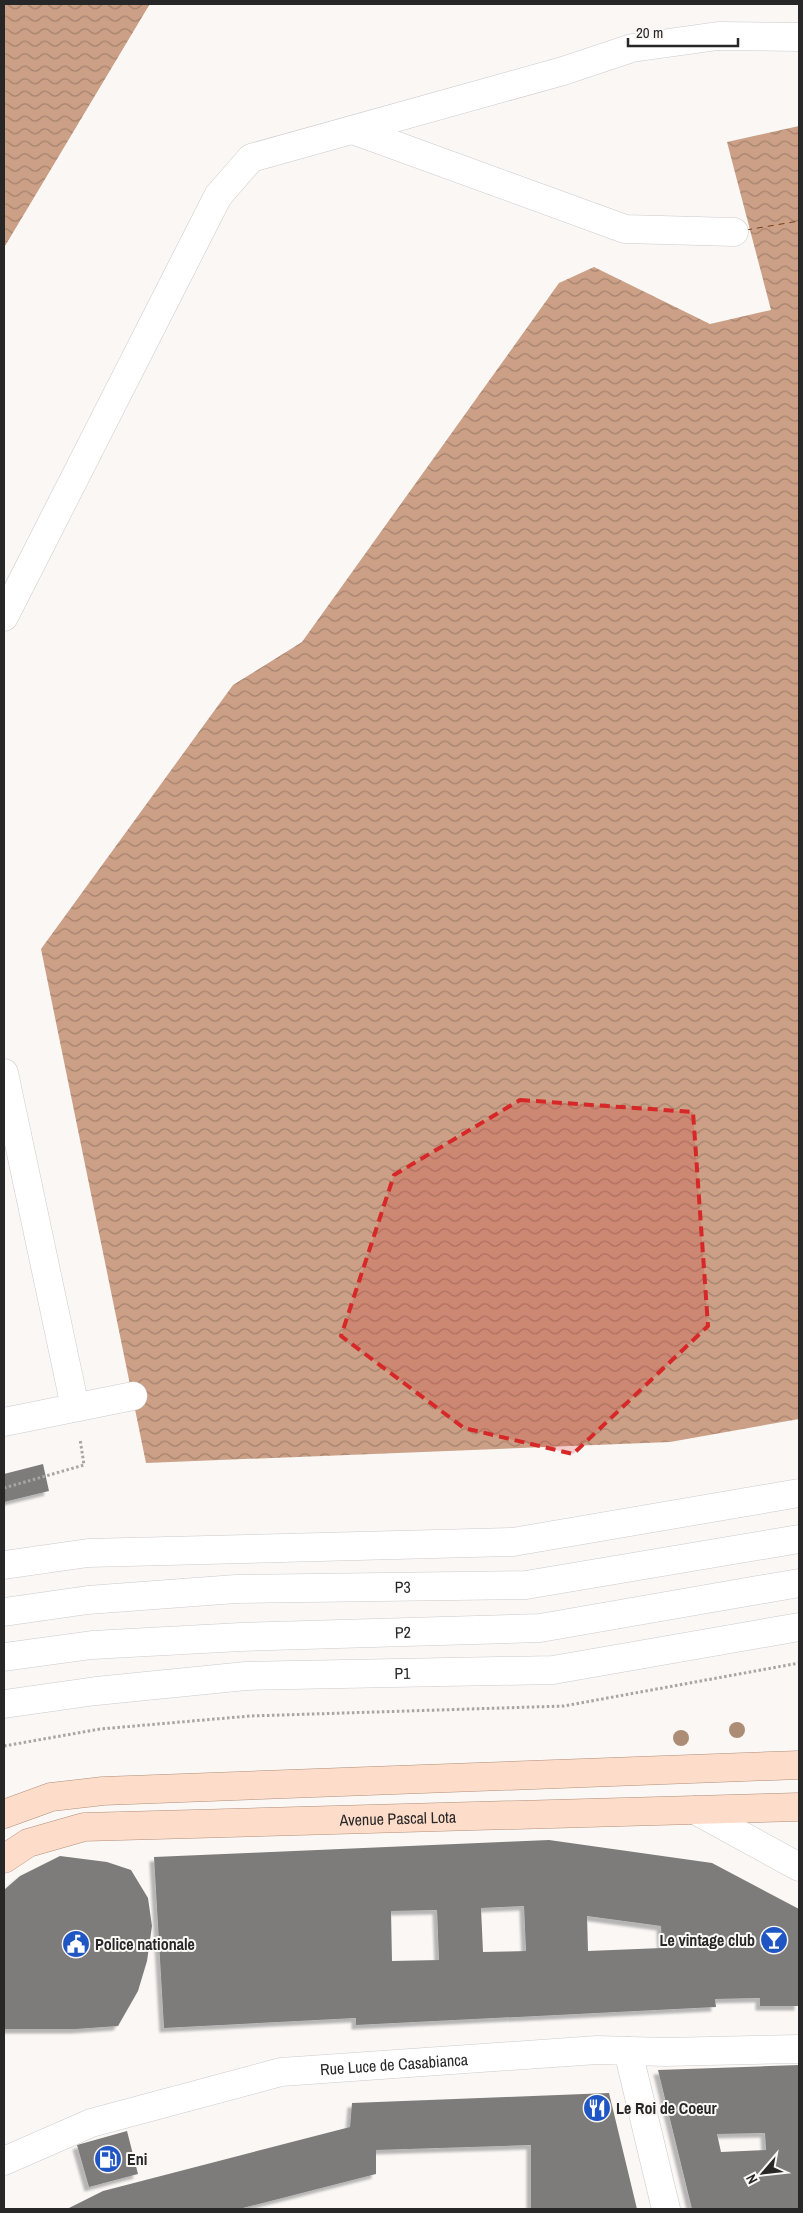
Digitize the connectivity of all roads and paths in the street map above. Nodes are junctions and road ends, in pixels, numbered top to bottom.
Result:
1 (799, 37) edge
2 (353, 130) junction
3 (734, 232) dead end
4 (4, 618) edge
5 (4, 1073) edge
6 (133, 1396) dead end
7 (76, 1407) junction
8 (4, 1422) edge
9 (4, 1488) edge
10 (799, 1493) edge
11 (799, 1538) edge
12 (4, 1565) edge
13 (799, 1582) edge
14 (4, 1612) edge
15 (799, 1627) edge
16 (4, 1658) edge
17 (4, 1704) edge
18 (799, 1765) edge
19 (51, 1797) junction
20 (4, 1802) edge
21 (799, 1808) edge
22 (696, 1810) junction
23 (4, 1814) edge
24 (4, 1859) edge
25 (799, 1867) edge
26 (799, 2049) edge
27 (628, 2051) junction
28 (4, 2161) edge
29 (666, 2209) edge

1 - 2 street
2 - 3 street
2 - 4 street
5 - 7 street
6 - 7 street
7 - 8 street
7 - 9 path
10 - 12 street
11 - 14 street, P3
13 - 16 street, P2
15 - 17 street, P1
18 - 19 main road
19 - 20 street
19 - 23 main road
21 - 22 main road, Avenue Pascal Lota
22 - 24 main road, Avenue Pascal Lota
22 - 25 street
26 - 27 street, Rue Luce de Casabianca
27 - 28 street, Rue Luce de Casabianca
27 - 29 street

